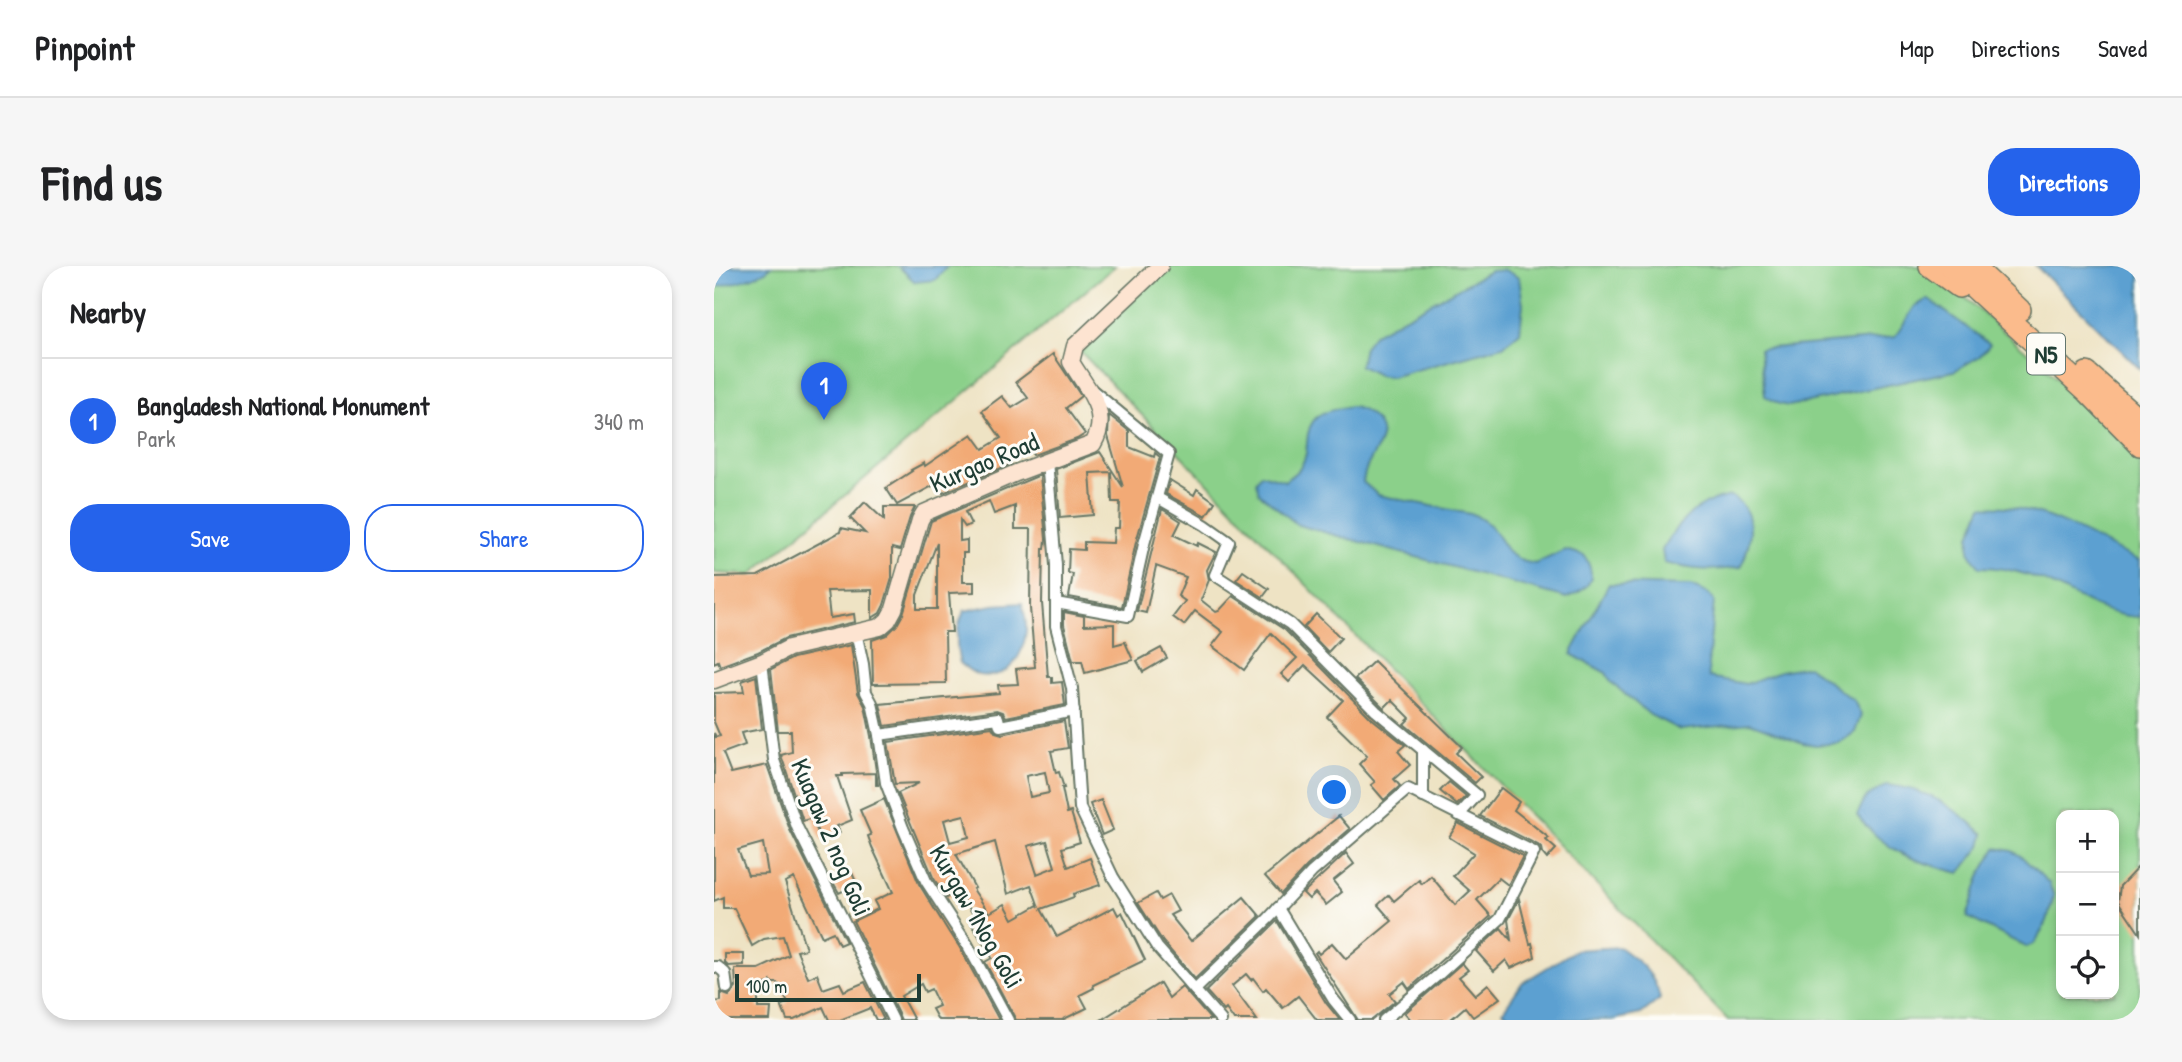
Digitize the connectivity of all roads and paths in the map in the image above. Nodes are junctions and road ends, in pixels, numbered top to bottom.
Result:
1 (1160, 266) edge
2 (1930, 266) edge
3 (1950, 266) edge
4 (1973, 266) edge
5 (1984, 297) junction
6 (1090, 388) junction
7 (2140, 420) edge
8 (2139, 441) edge
9 (1047, 461) junction
10 (1158, 498) junction
11 (1056, 603) junction
12 (856, 632) junction
13 (762, 662) junction
14 (714, 680) edge
15 (1074, 711) junction
16 (879, 735) junction
17 (1423, 750) junction
18 (1423, 797) junction
19 (1459, 815) junction
20 (1278, 908) junction
21 (714, 967) edge
22 (727, 988) dead end
23 (1195, 990) junction
24 (893, 1020) edge
25 (1008, 1020) edge
26 (1221, 1020) edge
27 (1350, 1020) edge
28 (1384, 1020) edge

1 - 6 street, Kurgao Road
2 - 5 highway
3 - 5 highway, N5
4 - 7 highway, N5
5 - 8 highway, N5
6 - 9 street, Kurgao Road
6 - 10 street
9 - 11 street
9 - 12 street, Kurgao Road
10 - 11 street
10 - 17 street
11 - 15 street
12 - 13 street, Kurgao Road
12 - 16 street, Kurgaw 1Nog Goli
13 - 14 street, Kurgao Road
13 - 24 street, Kuagaw 2 nog Goli
15 - 16 street
15 - 23 street
16 - 25 street, Kurgaw 1Nog Goli
17 - 18 street
17 - 19 street
18 - 19 street
18 - 20 street
19 - 28 street
20 - 23 street
20 - 27 street
21 - 22 street
23 - 26 street

